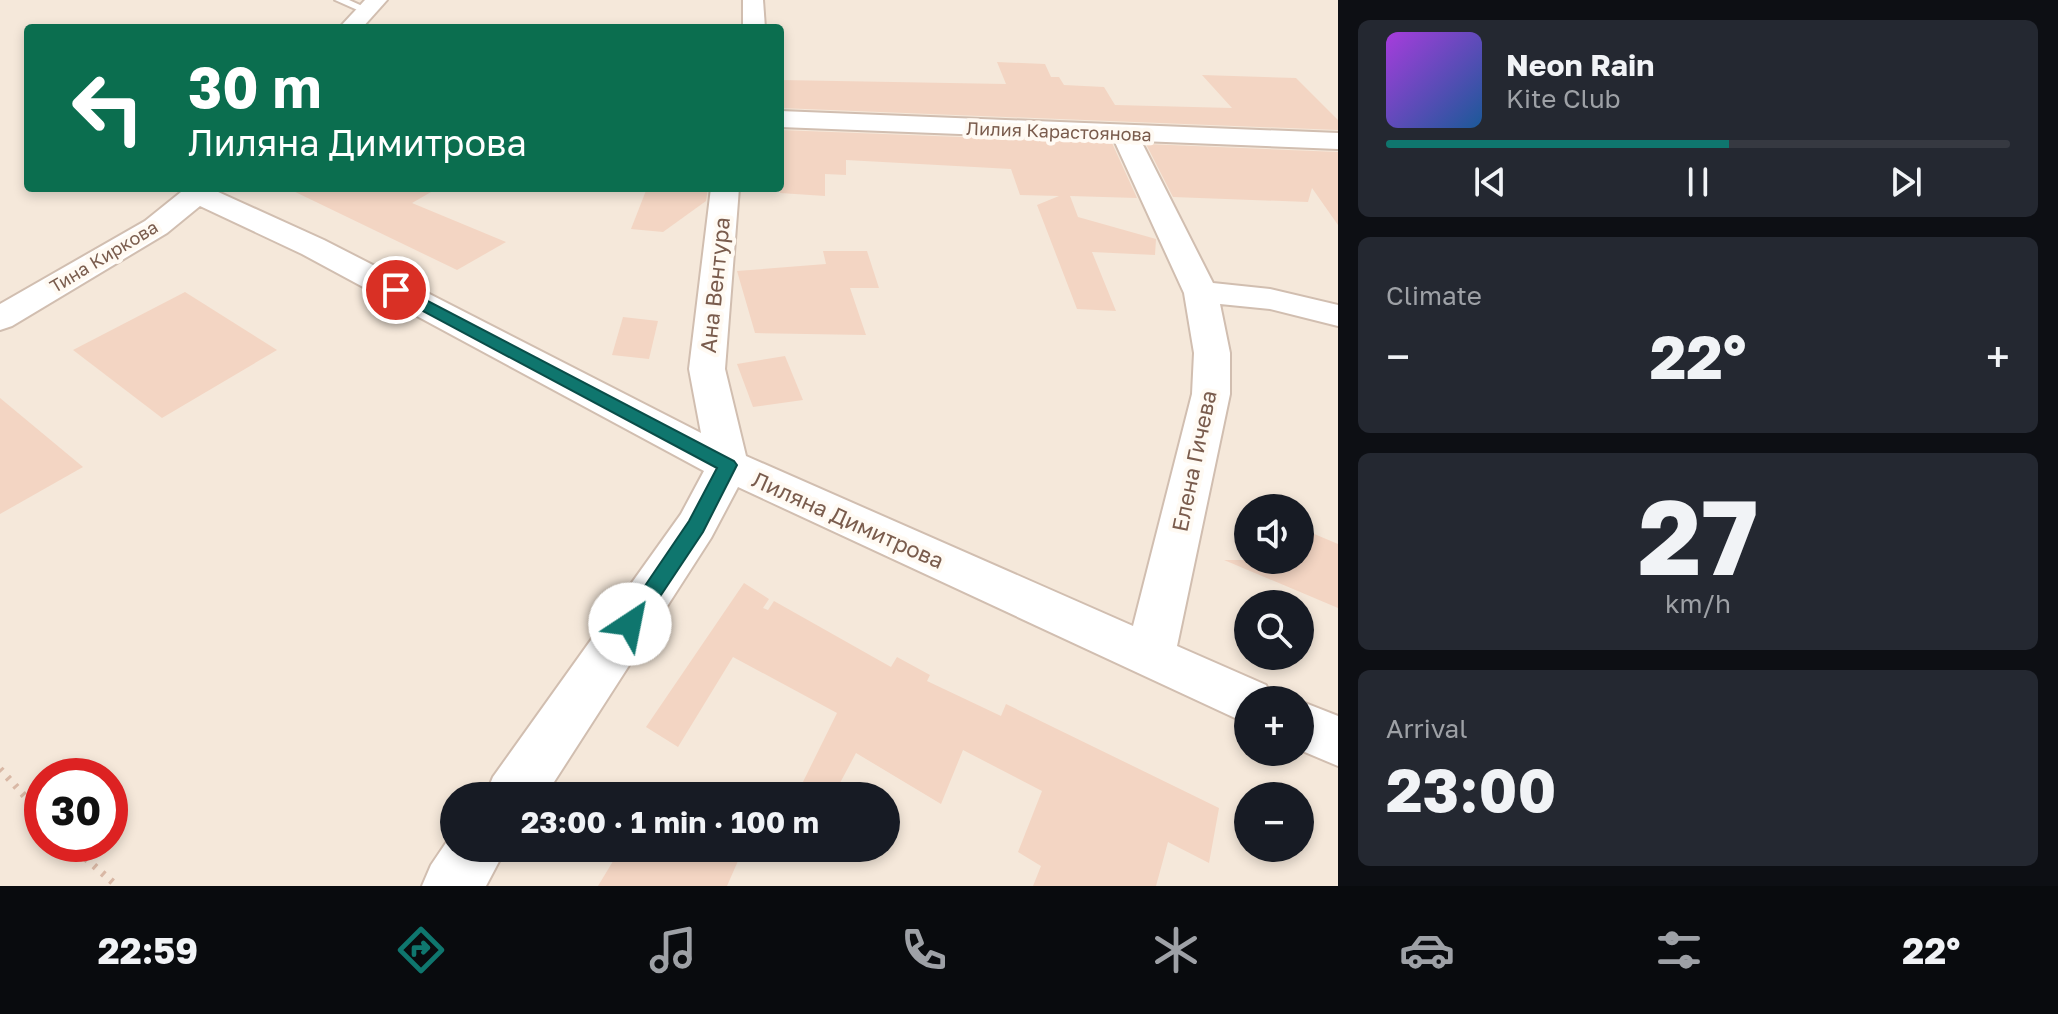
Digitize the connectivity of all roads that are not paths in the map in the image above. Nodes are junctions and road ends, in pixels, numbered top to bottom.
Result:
1 (340, 0) edge
2 (753, 0) edge
3 (371, 5) edge
4 (354, 24) edge
5 (754, 24) edge
6 (784, 119) edge
7 (1125, 135) junction
8 (1338, 141) edge
9 (200, 192) edge
10 (203, 192) edge
11 (725, 192) edge
12 (1201, 293) junction
13 (1338, 316) edge
14 (0, 319) edge
15 (728, 465) junction
16 (1150, 658) junction
17 (1234, 695) edge
18 (1314, 731) edge
19 (1338, 741) edge
20 (522, 782) edge
21 (468, 862) edge
22 (452, 886) edge

1 - 3 lane
2 - 5 street
3 - 4 street
6 - 7 street, Лилия Карастоянова
7 - 8 street, Лилия Карастоянова
7 - 12 street, Елена Гичева
9 - 14 street, Тина Киркова
10 - 15 street, Лиляна Димитрова
11 - 15 street, Ана Вентура
12 - 13 street
12 - 16 street, Елена Гичева
15 - 16 street, Лиляна Димитрова
15 - 20 street
16 - 17 street, Лиляна Димитрова
18 - 19 street
21 - 22 street

